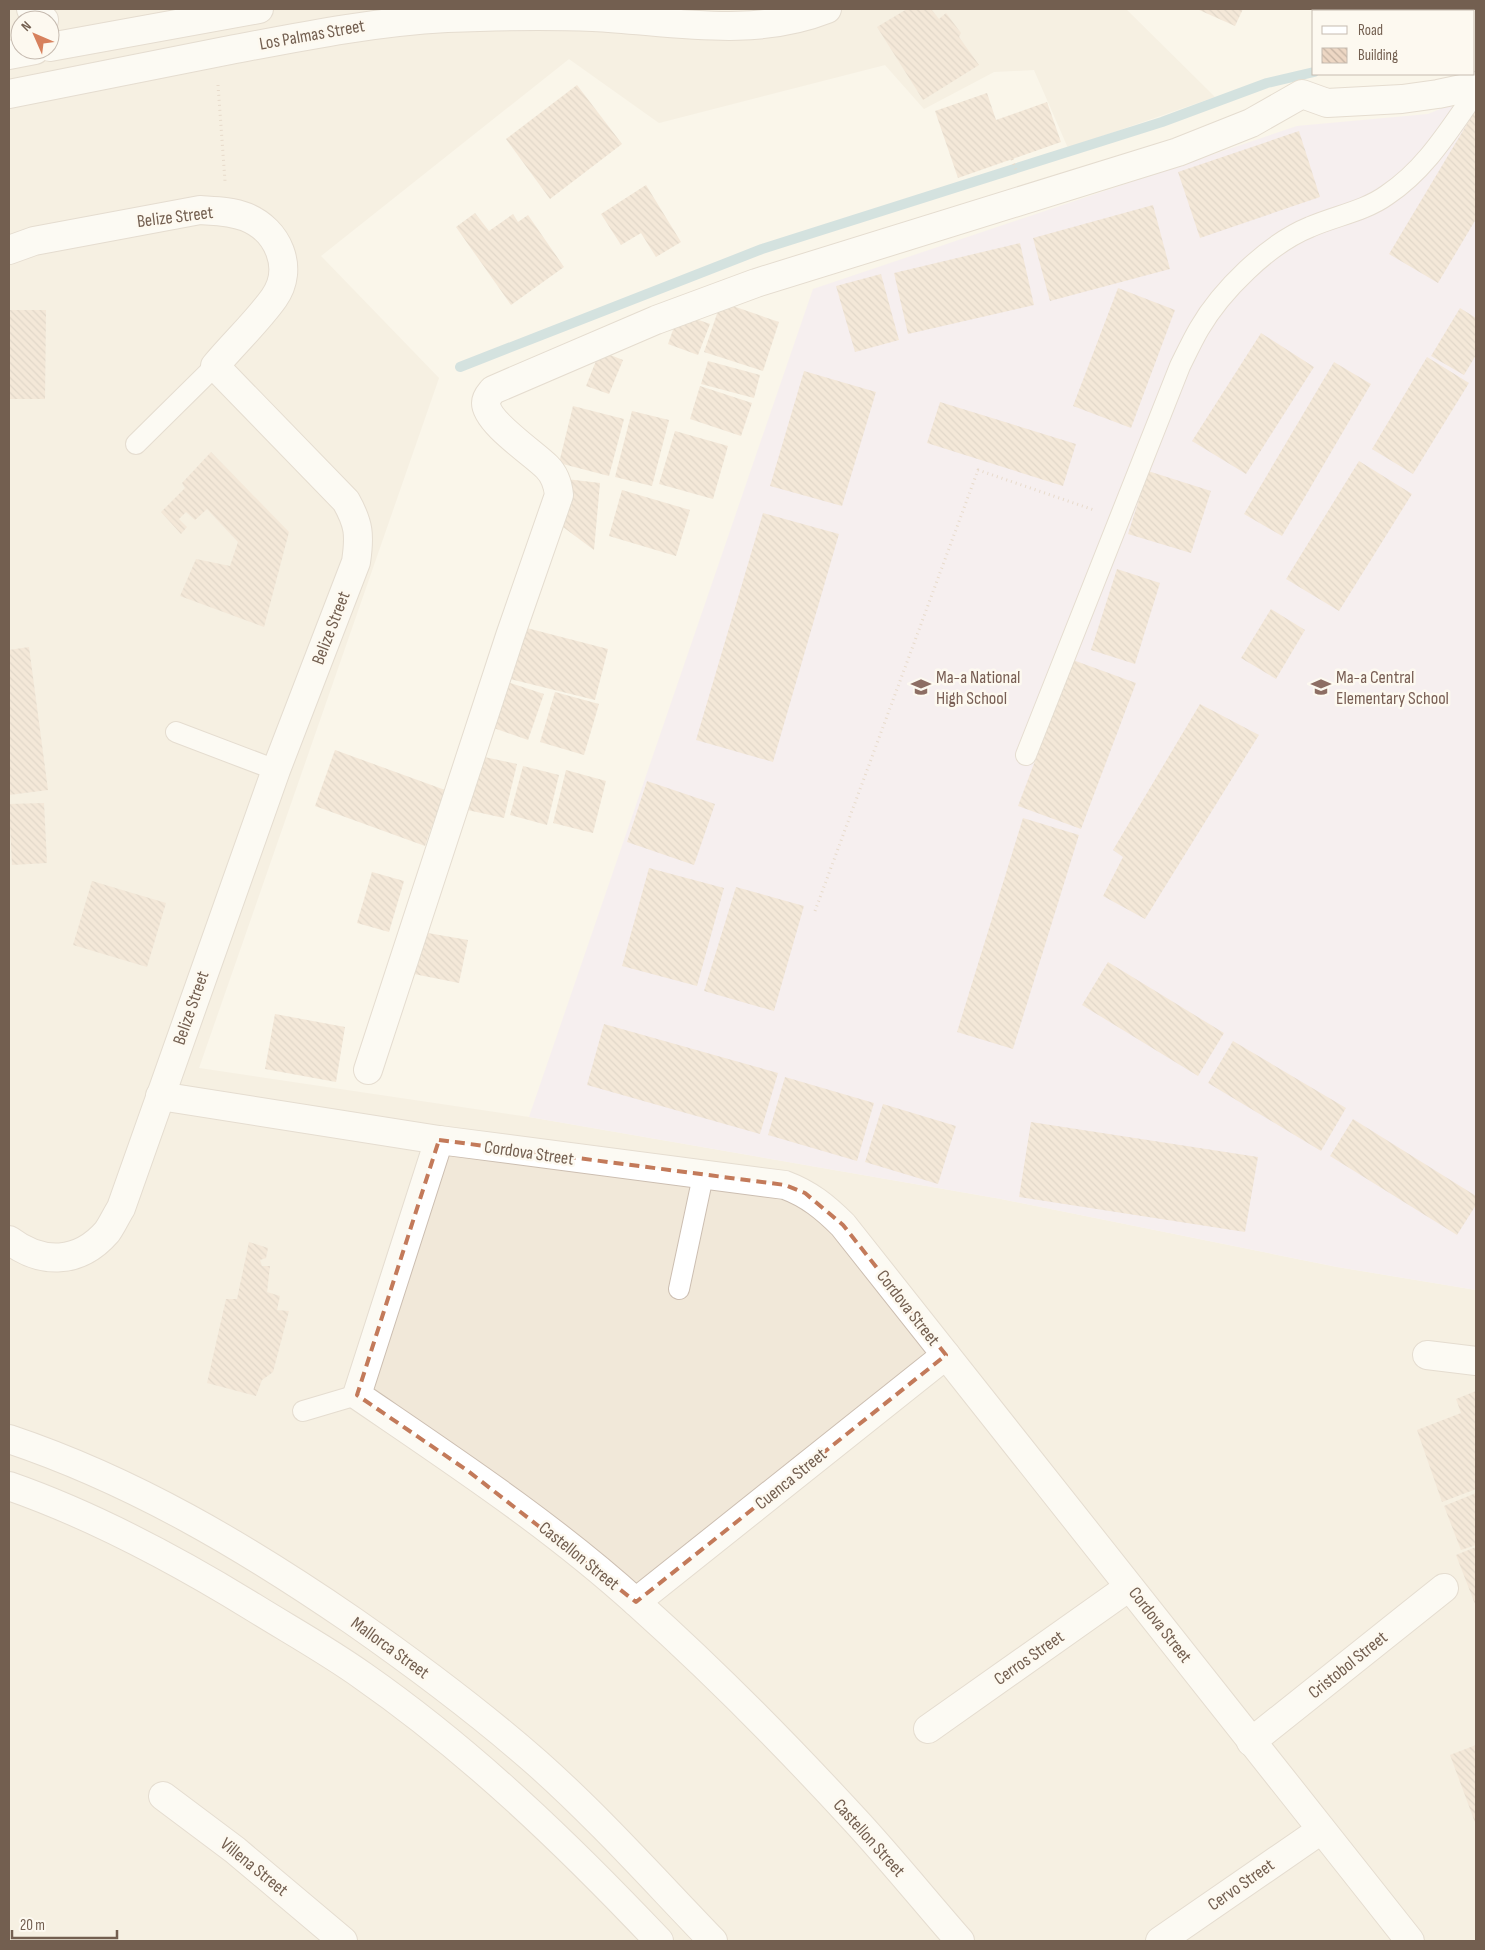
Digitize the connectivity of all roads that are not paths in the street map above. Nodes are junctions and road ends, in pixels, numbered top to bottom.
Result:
1 (259, 9) edge
2 (827, 9) edge
3 (519, 12) edge
4 (685, 17) edge
5 (60, 40) edge
6 (58, 60) edge
7 (69, 82) junction
8 (1476, 86) edge
9 (1476, 92) edge
10 (9, 94) edge
11 (9, 250) edge
12 (215, 366) junction
13 (136, 444) dead end
14 (176, 732) dead end
15 (1026, 755) dead end
16 (276, 770) junction
17 (368, 1070) dead end
18 (160, 1096) junction
19 (438, 1140) junction
20 (703, 1176) junction
21 (9, 1240) edge
22 (679, 1289) dead end
23 (946, 1355) junction
24 (1427, 1355) dead end
25 (1476, 1361) edge
26 (357, 1395) junction
27 (303, 1411) dead end
28 (9, 1440) edge
29 (9, 1486) edge
30 (1129, 1587) junction
31 (1444, 1588) dead end
32 (636, 1602) junction
33 (928, 1729) dead end
34 (1251, 1742) junction
35 (163, 1796) dead end
36 (1321, 1830) junction
37 (343, 1941) edge
38 (659, 1941) edge
39 (713, 1941) edge
40 (960, 1941) edge
41 (1160, 1941) edge
42 (1410, 1941) edge

1 - 5 street, Los Palmas Street
2 - 4 street, Los Palmas Street
3 - 4 street, Los Palmas Street
3 - 7 street, Los Palmas Street
6 - 7 street
7 - 10 street, Los Palmas Street
8 - 17 street
9 - 15 lane
11 - 12 street, Belize Street
12 - 13 lane
12 - 16 street, Belize Street
14 - 16 lane
16 - 18 street, Belize Street
18 - 19 street, Cordova Street
18 - 21 street, Belize Street
19 - 20 street, Cordova Street
19 - 26 street
20 - 22 lane
20 - 23 street, Cordova Street
23 - 30 street, Cordova Street
23 - 32 street, Cuenca Street
24 - 25 street
26 - 27 lane
26 - 32 street, Castellon Street
28 - 39 street, Mallorca Street
29 - 38 street
30 - 33 street, Cerros Street
30 - 34 street, Cordova Street
31 - 34 street, Cristobol Street
32 - 40 street, Castellon Street
34 - 36 street, Cordova Street
35 - 37 street, Villena Street
36 - 41 street, Cervo Street
36 - 42 street, Cordova Street

